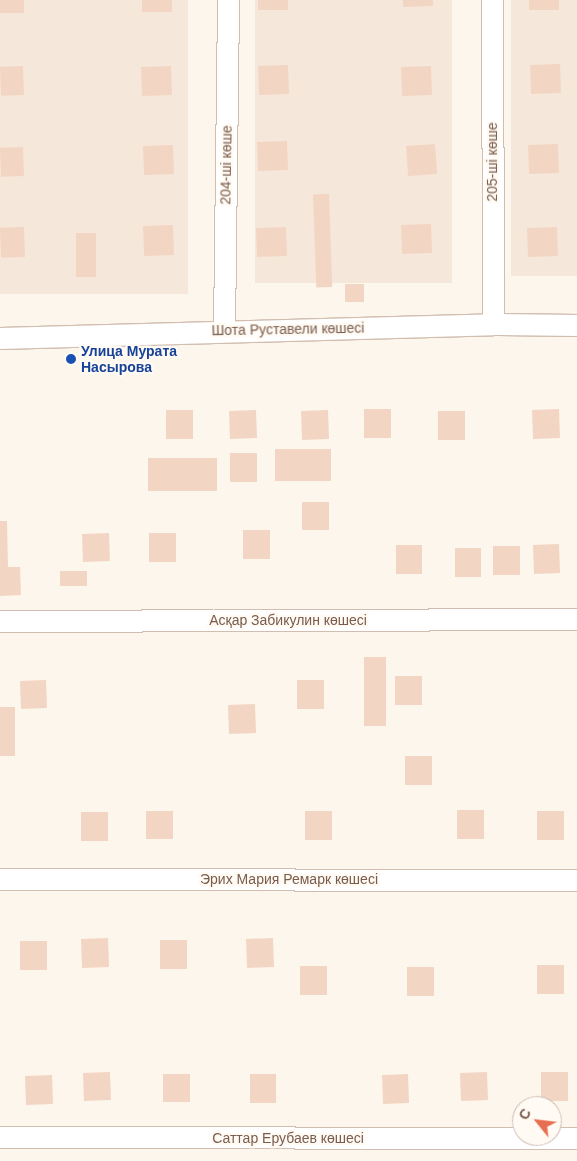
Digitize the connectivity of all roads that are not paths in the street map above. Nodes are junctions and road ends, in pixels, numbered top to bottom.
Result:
1 (228, 0) edge
2 (492, 0) edge
3 (493, 324) junction
4 (577, 325) edge
5 (224, 330) junction
6 (0, 338) edge
7 (577, 620) edge
8 (0, 621) edge
9 (0, 878) edge
10 (577, 880) edge
11 (0, 1137) edge
12 (577, 1138) edge

1 - 5 street, 204-ші көше
2 - 3 street, 205-ші көше
3 - 4 street, Шота Руставели көшесі
3 - 5 street, Шота Руставели көшесі
5 - 6 street, Шота Руставели көшесі
7 - 8 street, Асқар Забикулин көшесі
9 - 10 street, Эрих Мария Ремарк көшесі
11 - 12 street, Саттар Ерубаев көшесі

